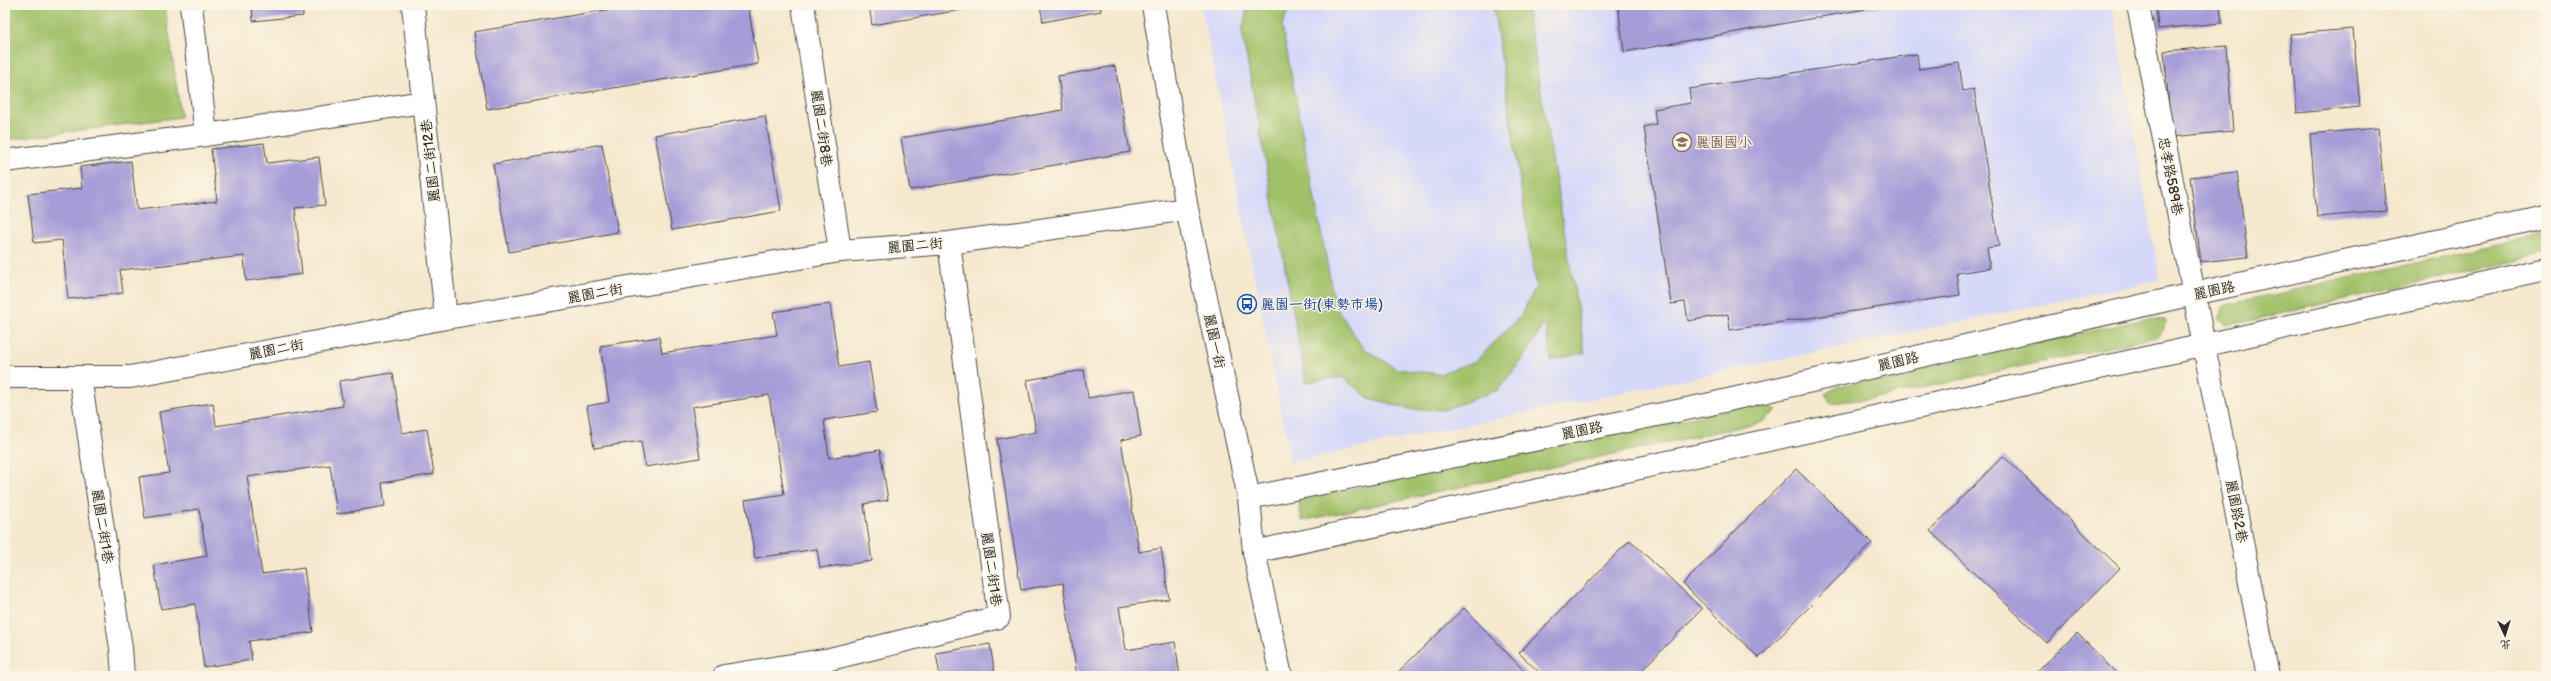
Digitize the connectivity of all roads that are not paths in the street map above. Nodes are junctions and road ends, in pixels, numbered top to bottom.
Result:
1 (191, 5) edge
2 (413, 5) edge
3 (803, 5) edge
4 (1153, 5) edge
5 (2138, 5) edge
6 (423, 102) junction
7 (206, 135) junction
8 (5, 161) edge
9 (1187, 209) junction
10 (2546, 217) edge
11 (949, 243) junction
12 (840, 251) junction
13 (2546, 269) edge
14 (2193, 294) junction
15 (446, 318) junction
16 (2205, 346) junction
17 (5, 377) edge
18 (80, 377) junction
19 (1249, 498) junction
20 (1254, 552) junction
21 (123, 676) edge
22 (724, 676) edge
23 (1281, 676) edge
24 (2268, 676) edge

1 - 7 street
2 - 6 street, 麗園二街12巷
3 - 12 street, 麗園二街8巷
4 - 9 street, 麗園一街
5 - 14 street, 忠孝路589巷
6 - 7 street
6 - 15 street, 麗園二街12巷
7 - 8 street
9 - 11 street, 麗園二街
9 - 19 street, 麗園一街
10 - 14 street, 麗園路
11 - 12 street, 麗園二街
11 - 22 street, 麗園二街1巷
12 - 15 street, 麗園二街
13 - 16 street
14 - 16 street, 忠孝路589巷
14 - 19 street, 麗園路
15 - 18 street, 麗園二街
16 - 20 street
16 - 24 street, 麗園路2巷
17 - 18 street, 麗園二街
18 - 21 street, 麗園二街1巷
19 - 20 street, 麗園一街
20 - 23 street, 麗園一街

